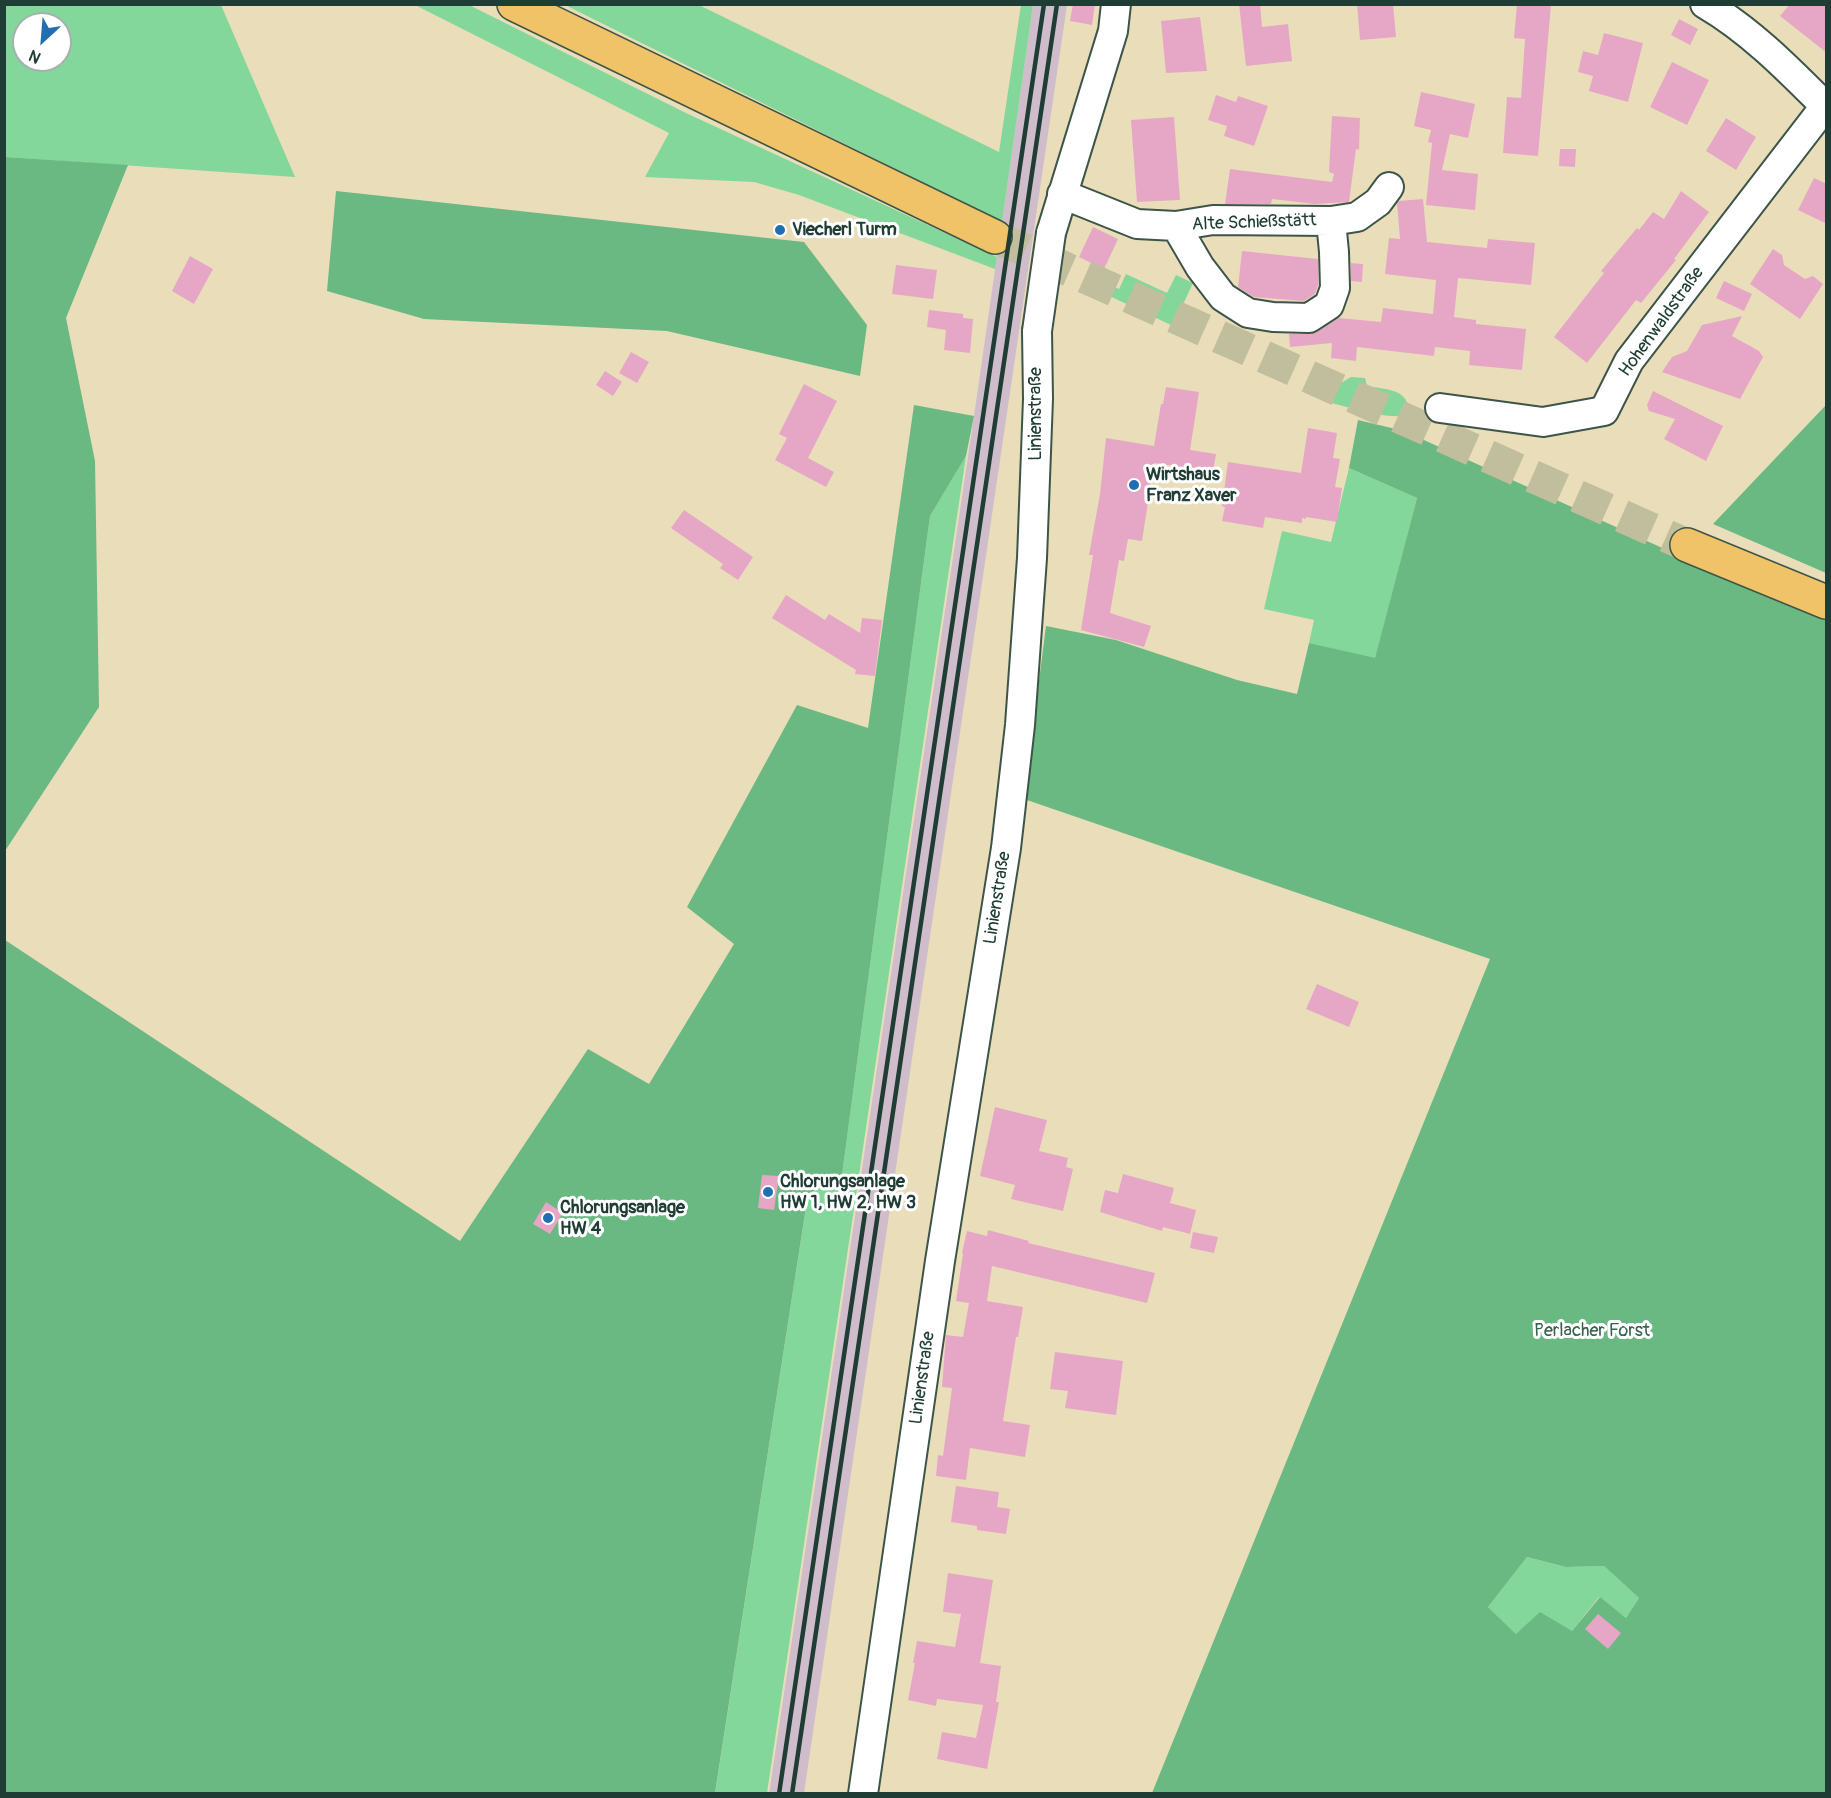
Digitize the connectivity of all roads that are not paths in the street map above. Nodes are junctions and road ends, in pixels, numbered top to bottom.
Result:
1 (514, 4) edge
2 (1116, 4) edge
3 (1706, 4) edge
4 (1826, 106) edge
5 (1389, 187) dead end
6 (1062, 194) junction
7 (1331, 221) junction
8 (1176, 226) junction
9 (994, 237) tunnel mouth
10 (1440, 408) dead end
11 (1687, 545) tunnel mouth
12 (1827, 602) edge
13 (863, 1794) edge

1 - 9 main road
2 - 6 street, Linienstraße
3 - 4 street
4 - 10 street, Hohenwaldstraße
5 - 7 street, Alte Schießstätt
6 - 8 street, Alte Schießstätt
6 - 13 street, Linienstraße, bridge
7 - 8 street, Alte Schießstätt
7 - 8 street, Alte Schießstätt
11 - 12 main road

